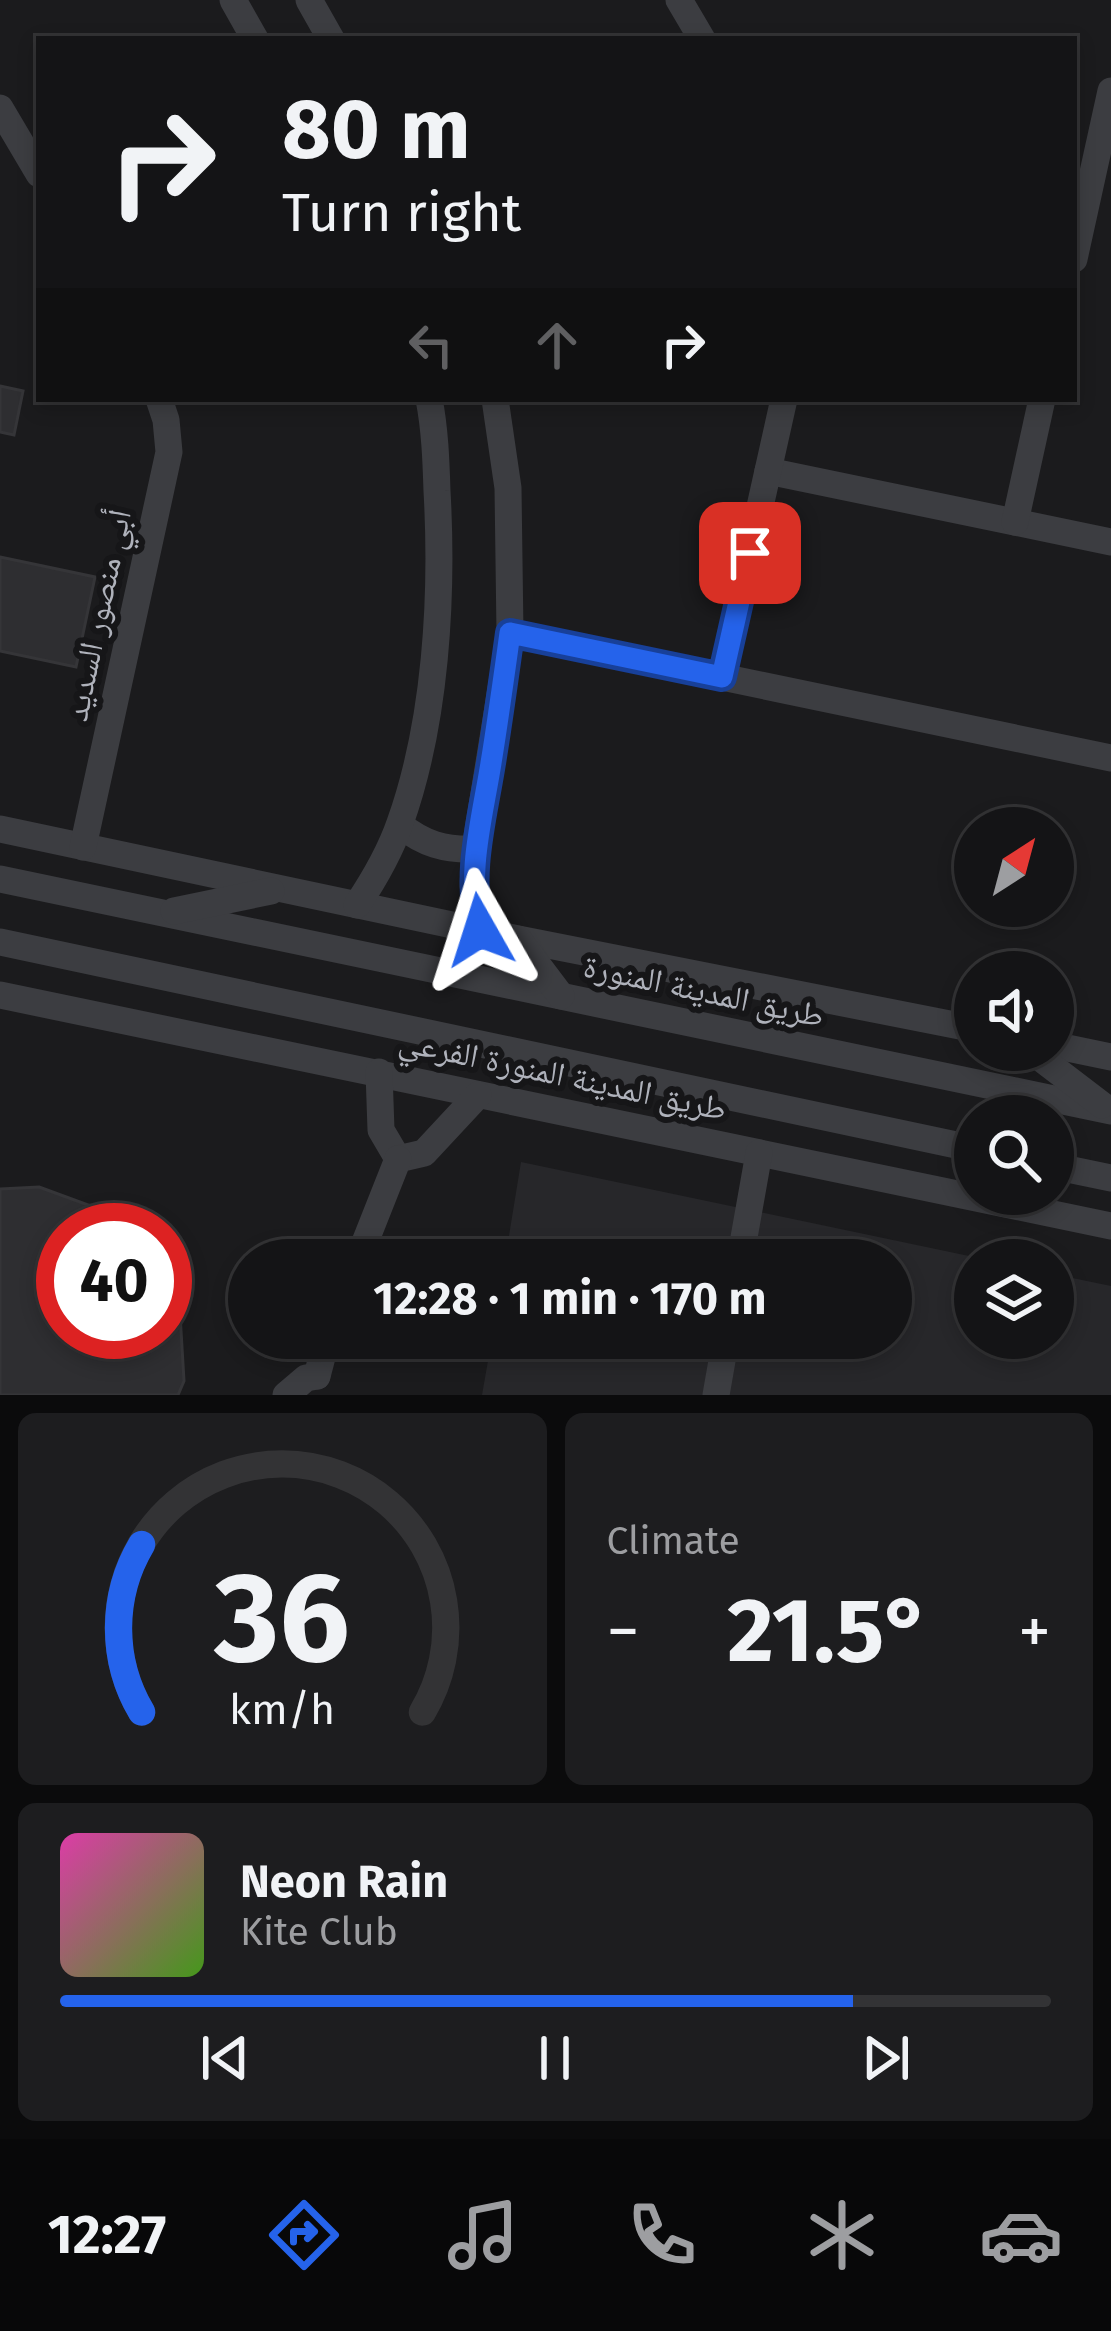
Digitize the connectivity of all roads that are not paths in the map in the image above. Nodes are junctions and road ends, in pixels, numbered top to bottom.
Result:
1 (233, 0) edge
2 (309, 0) edge
3 (679, 0) edge
4 (253, 36) edge
5 (329, 36) edge
6 (700, 36) edge
7 (1111, 91) edge
8 (0, 108) edge
9 (1077, 128) edge
10 (1103, 133) junction
11 (36, 169) edge
12 (1077, 246) edge
13 (160, 402) edge
14 (430, 402) edge
15 (495, 402) edge
16 (783, 402) edge
17 (1041, 402) edge
18 (768, 471) junction
19 (1015, 522) junction
20 (1111, 542) edge
21 (510, 633) junction
22 (722, 677) junction
23 (1111, 758) edge
24 (400, 825) junction
25 (0, 830) edge
26 (83, 847) junction
27 (475, 849) junction
28 (0, 879) edge
29 (281, 889) junction
30 (357, 904) junction
31 (163, 913) junction
32 (480, 930) junction
33 (518, 939) junction
34 (0, 942) edge
35 (0, 995) edge
36 (561, 996) junction
37 (954, 1025) edge
38 (1074, 1049) edge
39 (1111, 1057) edge
40 (1058, 1071) edge
41 (379, 1072) junction
42 (478, 1094) junction
43 (1110, 1111) edge
44 (954, 1145) edge
45 (759, 1153) junction
46 (398, 1160) junction
47 (1074, 1170) edge
48 (1109, 1178) edge
49 (1074, 1184) edge
50 (954, 1193) edge
51 (1058, 1215) edge
52 (1111, 1226) edge
53 (366, 1239) edge
54 (744, 1239) edge
55 (722, 1359) edge
56 (324, 1386) edge
57 (286, 1395) edge
58 (716, 1395) edge

1 - 4 street
2 - 5 street
3 - 6 street
7 - 10 street
8 - 11 street
9 - 10 street
10 - 12 street
13 - 26 street, أبي منصور السديد
14 - 24 street
15 - 21 street
16 - 18 street
17 - 19 street
18 - 19 street
18 - 22 street
19 - 20 street
21 - 22 street
21 - 27 street
22 - 23 street
24 - 27 street
24 - 30 street
25 - 26 street
26 - 29 street
27 - 32 street
28 - 31 street, طريق المدينة المنورة
29 - 30 street
29 - 31 street
30 - 32 street
31 - 36 street, طريق المدينة المنورة
32 - 33 street
33 - 36 street
33 - 37 street
34 - 44 street
35 - 41 street, طريق المدينة المنورة الفرعي
36 - 43 street, طريق المدينة المنورة
38 - 39 street
40 - 43 street
41 - 42 street, طريق المدينة المنورة الفرعي
41 - 46 street
42 - 45 street, طريق المدينة المنورة الفرعي
42 - 46 street
45 - 50 street, طريق المدينة المنورة الفرعي
45 - 54 street
46 - 53 street
47 - 48 street
48 - 49 street
51 - 52 street, طريق المدينة المنورة الفرعي
55 - 58 street
56 - 57 street

